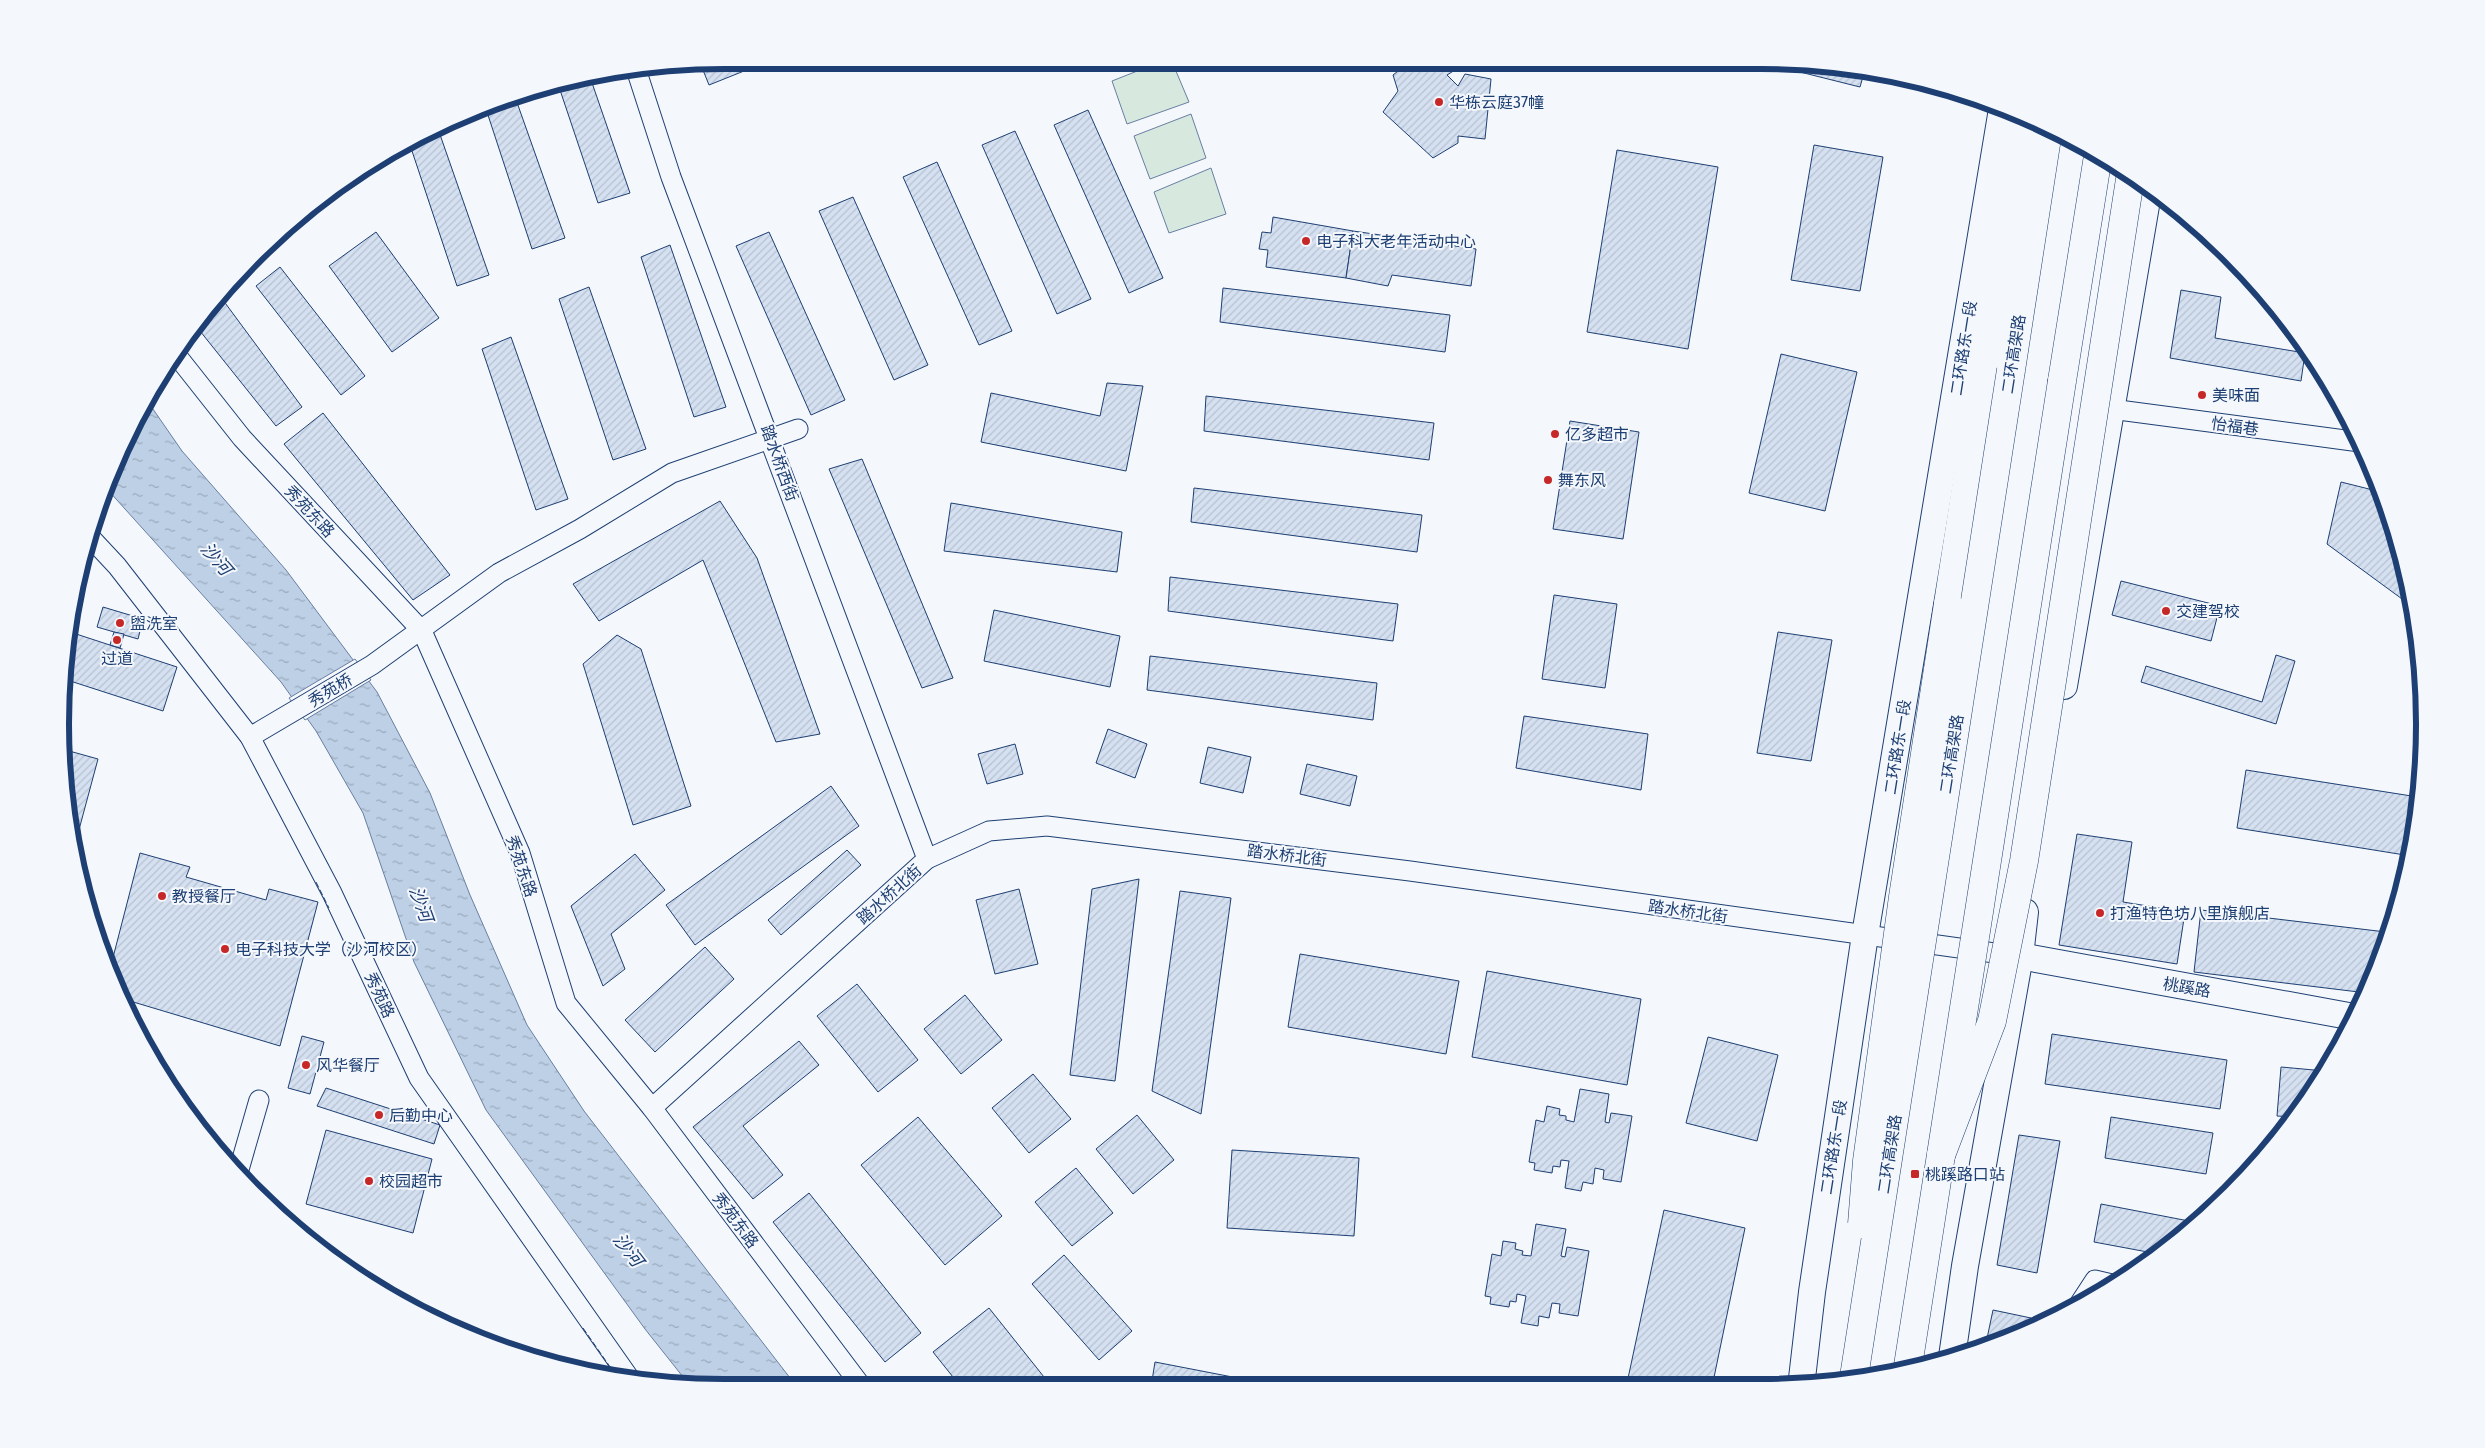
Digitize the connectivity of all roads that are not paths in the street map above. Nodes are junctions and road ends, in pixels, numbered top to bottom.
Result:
1 (638, 74) edge
2 (2001, 115) edge
3 (2022, 123) edge
4 (2048, 135) edge
5 (2097, 162) edge
6 (2130, 182) edge
7 (2148, 195) edge
8 (180, 359) edge
9 (2111, 409) junction
10 (798, 429) dead end
11 (771, 439) junction
12 (2352, 441) edge
13 (95, 542) edge
14 (422, 631) junction
15 (250, 737) junction
16 (927, 859) junction
17 (1865, 935) junction
18 (2020, 956) junction
19 (2348, 1016) edge
20 (259, 1100) dead end
21 (652, 1108) junction
22 (1941, 1155) junction
23 (240, 1165) edge
24 (2104, 1282) edge
25 (2087, 1292) edge
26 (1862, 1328) junction
27 (1953, 1350) edge
28 (1909, 1362) edge
29 (625, 1372) edge
30 (1855, 1373) edge
31 (1802, 1378) edge
32 (857, 1379) edge

1 - 11 street, 踏水桥西街
2 - 17 main road, 二环路东一段
3 - 26 highway, bridge
4 - 26 highway, 二环高架路, bridge
5 - 22 highway, bridge
6 - 22 highway, bridge
7 - 9 main road
8 - 14 street, 秀苑东路
9 - 12 street, 怡福巷
9 - 18 main road
10 - 11 street, 秀苑桥
11 - 14 street, 秀苑桥
11 - 16 street, 踏水桥西街
13 - 15 street, 秀苑路
14 - 15 street, 秀苑桥
14 - 21 street, 秀苑东路
15 - 29 street, 秀苑路
16 - 17 street, 踏水桥北街
16 - 21 street, 踏水桥北街
17 - 18 street, 踏水桥北街
17 - 31 main road, 二环路东一段
18 - 19 main road, 桃蹊路
18 - 27 main road
20 - 23 street
21 - 32 street, 秀苑东路
22 - 28 highway, bridge
24 - 25 street
26 - 30 highway, 二环高架路, bridge

